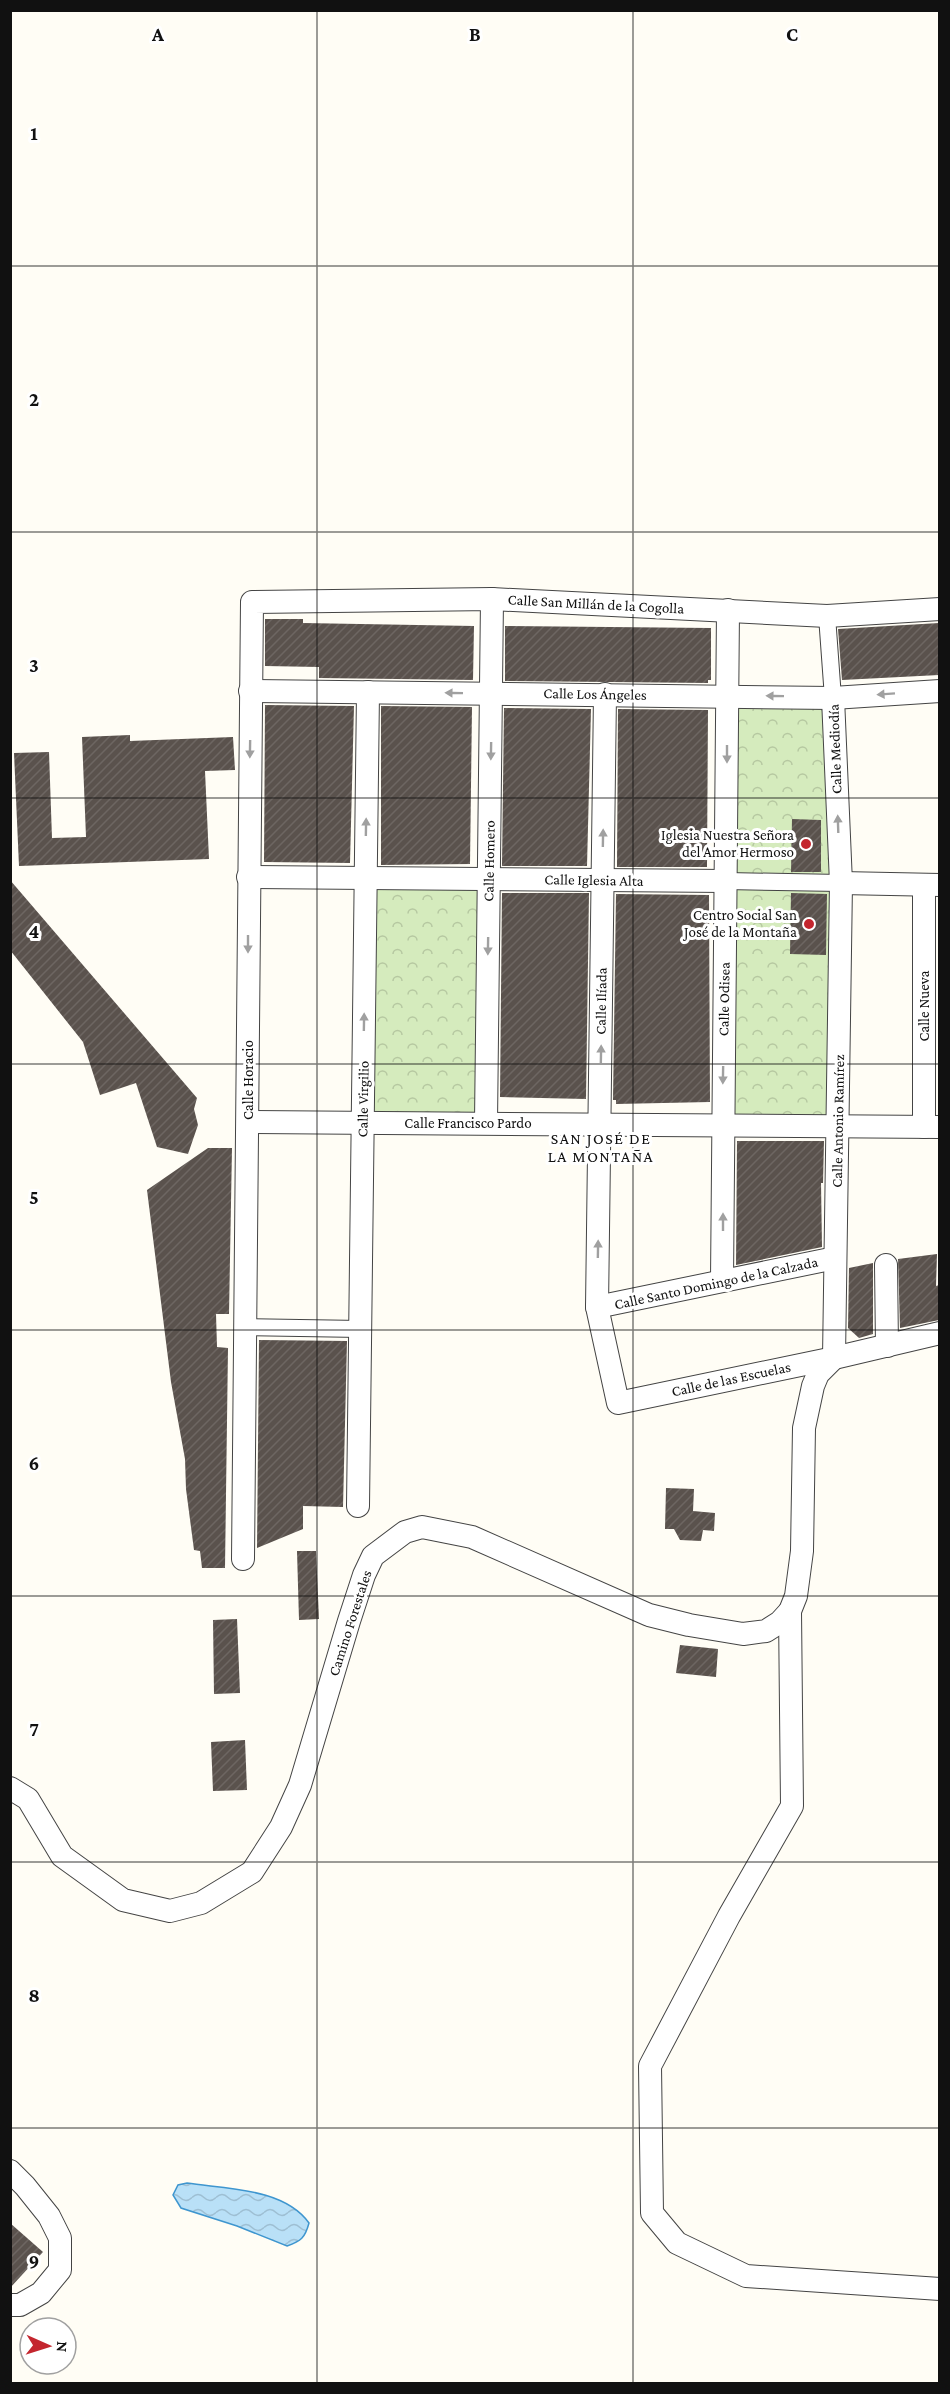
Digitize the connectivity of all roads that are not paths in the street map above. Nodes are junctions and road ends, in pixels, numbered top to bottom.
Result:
1 (492, 599) junction
2 (252, 602) joint
3 (939, 609) edge
4 (728, 610) junction
5 (828, 616) junction
6 (250, 691) junction
7 (939, 691) edge
8 (368, 692) junction
9 (492, 693) junction
10 (605, 694) junction
11 (727, 695) junction
12 (833, 698) junction
13 (248, 877) junction
14 (366, 878) junction
15 (489, 879) junction
16 (603, 880) junction
17 (726, 881) junction
18 (841, 883) junction
19 (932, 885) edge
20 (248, 1122) junction
21 (363, 1122) junction
22 (486, 1123) junction
23 (600, 1124) junction
24 (723, 1124) junction
25 (838, 1125) junction
26 (932, 1127) edge
27 (836, 1258) junction
28 (886, 1265) dead end
29 (722, 1280) junction
30 (597, 1307) junction
31 (245, 1327) junction
32 (361, 1329) junction
33 (939, 1333) edge
34 (887, 1346) junction
35 (834, 1359) junction
36 (358, 1506) dead end
37 (243, 1559) dead end
38 (790, 1611) junction
39 (10, 1788) edge
40 (10, 2171) edge
41 (939, 2289) edge
42 (10, 2305) edge

1 - 2 street, Calle San Millán de la Cogolla
1 - 4 street, Calle San Millán de la Cogolla
1 - 9 street, Calle Homero
2 - 6 street, Calle Horacio
3 - 5 street, Calle San Millán de la Cogolla
4 - 5 street, Calle San Millán de la Cogolla
4 - 11 street, Calle Odisea
5 - 12 street, Calle Mediodía
6 - 8 street, Calle Los Ángeles
6 -> 13 street, Calle Horacio
7 -> 12 street, Calle Los Ángeles
9 -> 8 street, Calle Los Ángeles
14 -> 8 street, Calle Virgilio
9 - 10 street, Calle Los Ángeles
9 -> 15 street, Calle Homero
10 - 11 street, Calle Los Ángeles
16 -> 10 street, Calle Ilíada
12 -> 11 street, Calle Los Ángeles
11 -> 17 street, Calle Odisea
18 -> 12 street, Calle Mediodía
13 - 14 street, Calle Iglesia Alta
13 -> 20 street, Calle Horacio
14 - 15 street, Calle Iglesia Alta
21 -> 14 street, Calle Virgilio
15 - 16 street, Calle Iglesia Alta
15 -> 22 street, Calle Homero
16 - 17 street, Calle Iglesia Alta
23 -> 16 street, Calle Ilíada
17 - 18 street, Calle Iglesia Alta
17 -> 24 street, Calle Odisea
18 - 19 street, Calle Iglesia Alta
18 - 25 street, Calle Antonio Ramírez
19 - 26 street, Calle Nueva
20 - 21 street, Calle Francisco Pardo
20 - 31 street, Calle Horacio
21 - 22 street, Calle Francisco Pardo
21 - 32 street, Calle Virgilio
22 - 23 street, Calle Francisco Pardo
23 - 24 street, Calle Francisco Pardo
30 -> 23 street, Calle Ilíada
24 - 25 street, Calle Francisco Pardo
29 -> 24 street, Calle Odisea
25 - 26 street, Calle Francisco Pardo
25 - 27 street, Calle Antonio Ramírez
27 - 29 street, Calle Santo Domingo de la Calzada
27 - 35 street, Calle Antonio Ramírez
28 - 34 street
29 - 30 street, Calle Santo Domingo de la Calzada
30 - 35 street, Calle de las Escuelas
31 - 32 street
31 - 37 street, Calle Horacio
32 - 36 street, Calle Virgilio
33 - 34 street, Calle de las Escuelas
34 - 35 street, Calle de las Escuelas
35 - 38 street
38 - 39 street, Camino Forestales
38 - 41 street
40 - 42 street

